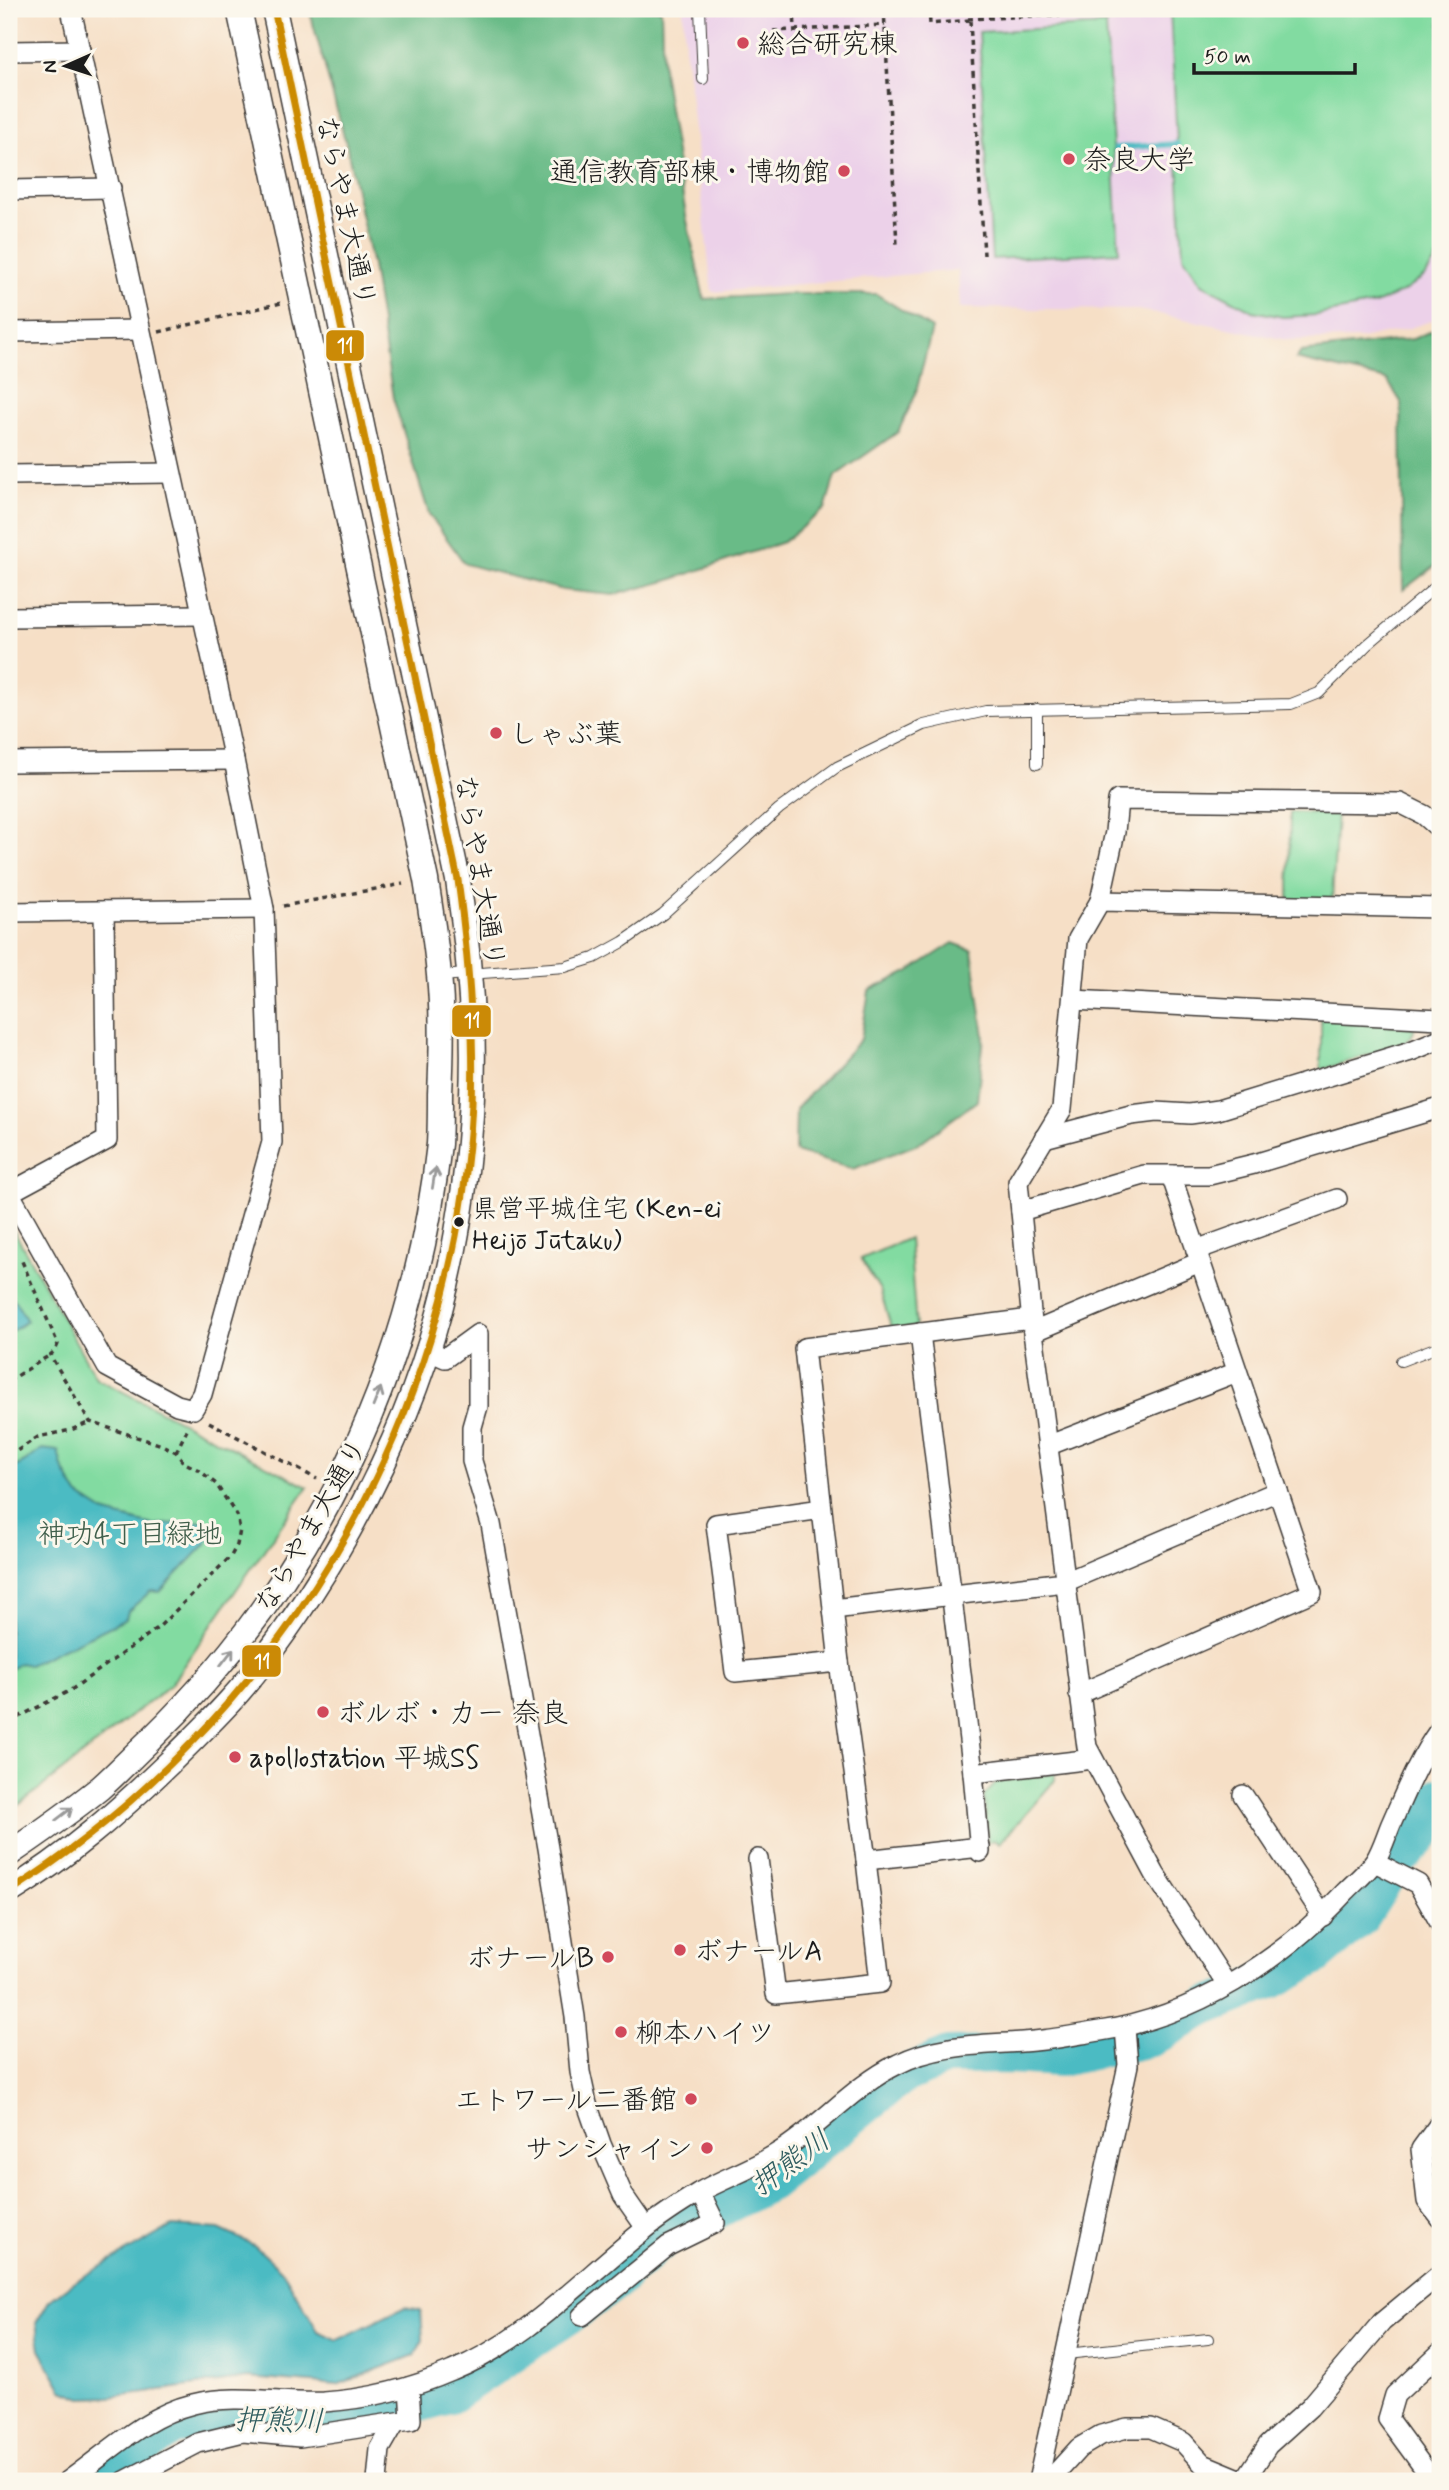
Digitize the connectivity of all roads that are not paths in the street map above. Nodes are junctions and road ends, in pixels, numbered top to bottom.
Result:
1 (71, 9) edge
2 (239, 9) edge
3 (274, 9) edge
4 (700, 9) edge
5 (80, 50) junction
6 (9, 51) edge
7 (703, 79) dead end
8 (111, 188) junction
9 (9, 190) edge
10 (140, 330) junction
11 (9, 332) edge
12 (171, 473) junction
13 (9, 475) edge
14 (1440, 583) edge
15 (202, 615) junction
16 (9, 617) edge
17 (1037, 709) junction
18 (234, 760) junction
19 (9, 762) edge
20 (1037, 764) dead end
21 (1440, 829) edge
22 (1100, 901) junction
23 (1440, 908) edge
24 (264, 909) junction
25 (103, 911) junction
26 (9, 912) edge
27 (469, 973) junction
28 (439, 976) junction
29 (1073, 1000) junction
30 (1440, 1019) edge
31 (1440, 1039) edge
32 (1440, 1108) edge
33 (1044, 1138) junction
34 (1171, 1175) junction
35 (9, 1193) edge
36 (1337, 1199) dead end
37 (1021, 1211) junction
38 (1198, 1256) junction
39 (1032, 1325) junction
40 (920, 1333) junction
41 (1440, 1346) edge
42 (427, 1350) junction
43 (1401, 1361) dead end
44 (1237, 1372) junction
45 (1047, 1446) junction
46 (1278, 1491) junction
47 (822, 1509) junction
48 (1065, 1582) junction
49 (953, 1594) junction
50 (833, 1609) junction
51 (839, 1662) junction
52 (1079, 1694) junction
53 (1440, 1729) edge
54 (1093, 1759) junction
55 (973, 1773) junction
56 (1243, 1795) dead end
57 (9, 1854) edge
58 (758, 1859) dead end
59 (866, 1860) junction
60 (1374, 1861) junction
61 (9, 1892) edge
62 (1323, 1916) junction
63 (1440, 1923) edge
64 (1227, 1985) junction
65 (1125, 2028) junction
66 (1440, 2123) edge
67 (700, 2192) junction
68 (1440, 2218) edge
69 (646, 2228) junction
70 (1440, 2274) edge
71 (582, 2316) dead end
72 (1208, 2339) dead end
73 (1440, 2353) edge
74 (1066, 2354) junction
75 (409, 2387) junction
76 (395, 2423) junction
77 (1440, 2476) edge
78 (68, 2481) edge
79 (125, 2481) edge
80 (377, 2481) edge
81 (1038, 2481) edge
82 (1049, 2481) edge

1 - 5 street
2 - 28 street, ならやま大通り
3 - 27 street, ならやま大通り
4 - 7 lane
5 - 6 street
5 - 8 street
8 - 9 street
8 - 10 street
10 - 11 street
10 - 12 street
12 - 13 street
12 - 15 street
14 - 17 lane
15 - 16 street
15 - 18 street
17 - 20 lane
17 - 27 lane
18 - 19 street
18 - 24 street
21 - 22 street
22 - 23 street
22 - 29 street
24 - 25 street
24 - 35 street
25 - 26 street
25 - 35 street
27 - 28 lane
27 - 42 street, ならやま大通り
57 -> 28 street, ならやま大通り
29 - 30 street
29 - 33 street
31 - 33 street
32 - 34 street
33 - 37 street
34 - 37 street
34 - 38 street
36 - 38 street
37 - 39 street
38 - 39 street
38 - 44 street
39 - 40 street
39 - 45 street
40 - 47 street
40 - 49 street
41 - 43 lane
42 - 61 street, ならやま大通り
42 - 69 street
44 - 45 street
44 - 46 street
45 - 48 street
46 - 48 street
46 - 52 street
47 - 50 street
47 - 51 street
48 - 49 street
48 - 52 street
49 - 50 street
49 - 55 street
50 - 51 street
51 - 59 street
52 - 54 street
53 - 60 street
54 - 55 street
54 - 64 street
55 - 59 street
56 - 62 street
58 - 59 street
60 - 62 street
60 - 63 street
62 - 64 street
64 - 65 street
65 - 67 street
65 - 74 street
66 - 68 street
67 - 69 street
67 - 71 street
69 - 75 street
70 - 82 street
72 - 74 lane
73 - 77 street
74 - 81 street
75 - 76 street
75 - 78 street
76 - 79 street
76 - 80 street

